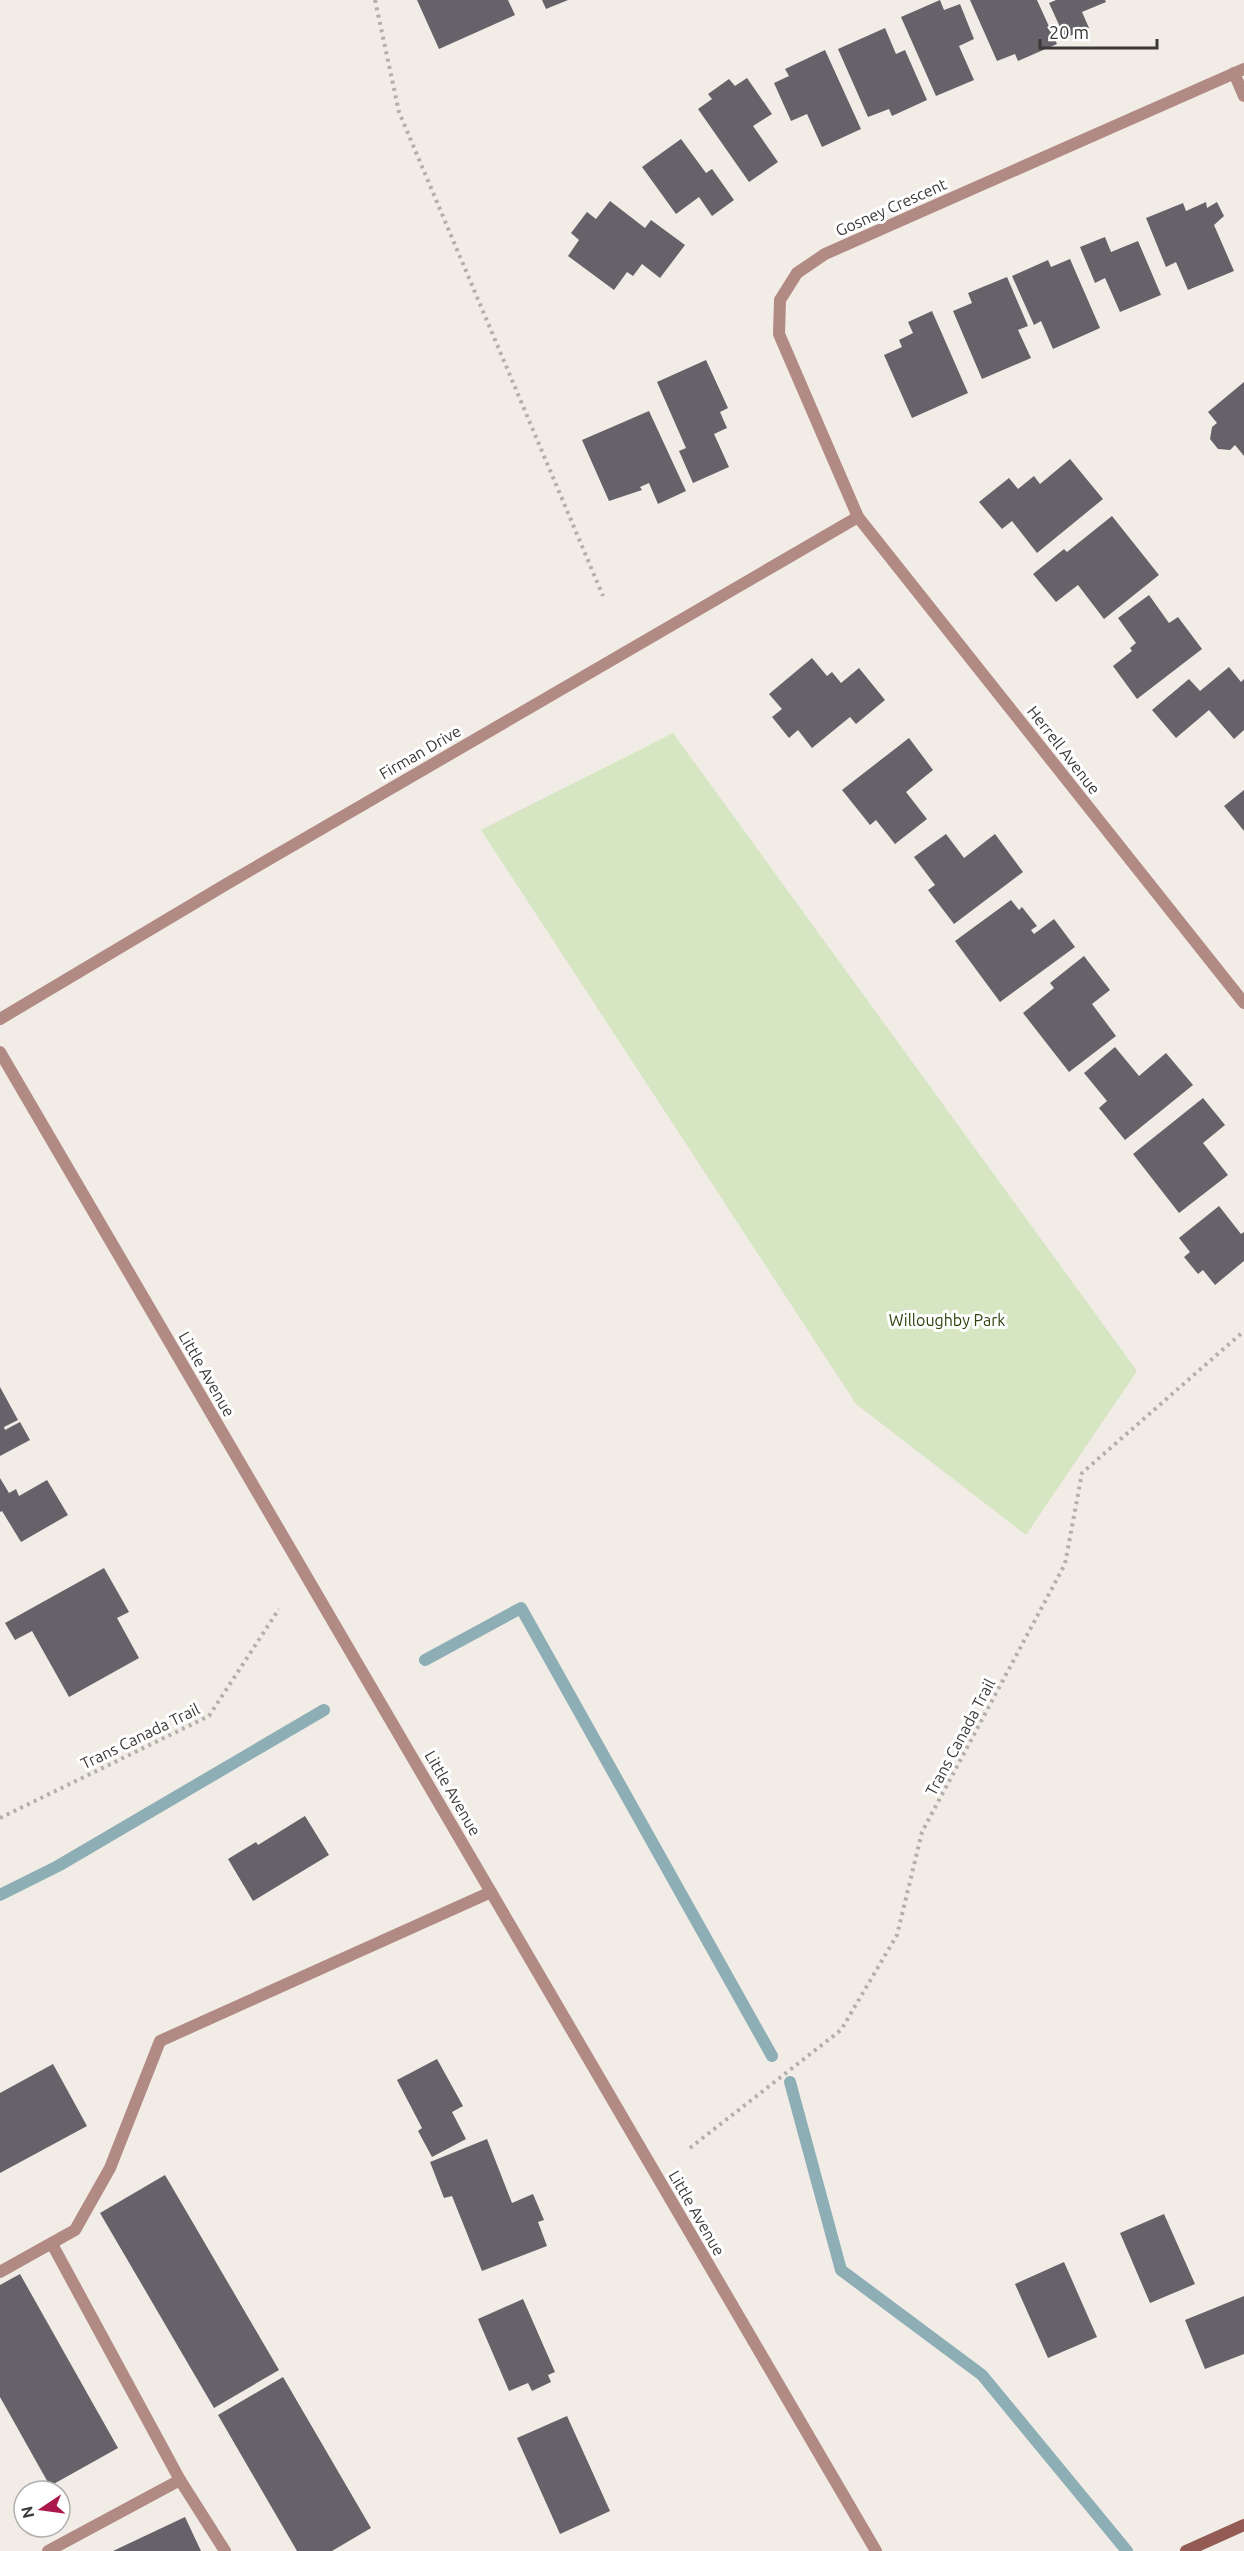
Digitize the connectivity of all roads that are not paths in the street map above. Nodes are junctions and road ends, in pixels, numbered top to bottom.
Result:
1 (1239, 71) edge
2 (1244, 96) edge
3 (858, 517) junction
4 (1244, 1003) edge
5 (0, 1019) edge
6 (0, 1052) edge
7 (491, 1892) junction
8 (52, 2244) junction
9 (0, 2272) edge
10 (180, 2480) junction
11 (1244, 2525) edge
12 (48, 2551) edge
13 (225, 2551) edge
14 (876, 2551) edge
15 (1186, 2551) edge

1 - 2 street
1 - 3 street, Gosney Crescent
3 - 4 street, Herrell Avenue
3 - 5 street, Firman Drive
6 - 7 street, Little Avenue
7 - 8 street
7 - 14 street, Little Avenue
8 - 9 street
8 - 10 street
10 - 12 street
10 - 13 street
11 - 15 main road

